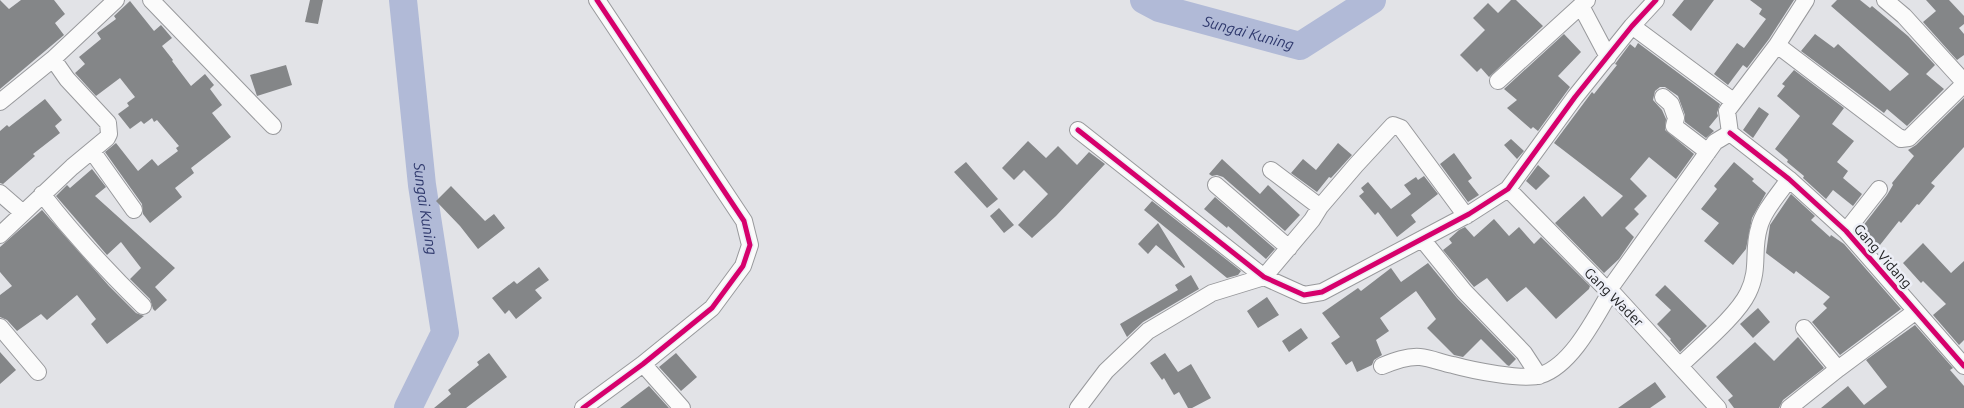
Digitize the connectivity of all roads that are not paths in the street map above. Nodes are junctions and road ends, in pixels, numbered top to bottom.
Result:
1 (116, 0) edge
2 (151, 0) edge
3 (597, 0) edge
4 (1656, 0) edge
5 (1806, 0) edge
6 (1885, 0) edge
7 (1584, 3) edge
8 (1632, 26) junction
9 (1783, 48) junction
10 (1608, 57) junction
11 (52, 58) junction
12 (1498, 81) dead end
13 (1964, 83) edge
14 (1662, 97) dead end
15 (1733, 100) junction
16 (0, 102) edge
17 (273, 126) dead end
18 (1078, 130) dead end
19 (1730, 133) junction
20 (92, 151) junction
21 (1708, 152) junction
22 (1271, 170) dead end
23 (1789, 179) junction
24 (1216, 186) dead end
25 (1508, 189) junction
26 (1879, 190) dead end
27 (0, 193) edge
28 (42, 194) junction
29 (1320, 207) junction
30 (134, 210) dead end
31 (23, 212) junction
32 (1466, 216) junction
33 (1846, 230) junction
34 (0, 235) edge
35 (1422, 239) junction
36 (1288, 248) junction
37 (1264, 277) junction
38 (1610, 291) junction
39 (143, 306) dead end
40 (1916, 311) junction
41 (0, 327) edge
42 (1804, 328) dead end
43 (1962, 360) edge
44 (643, 364) junction
45 (1382, 366) dead end
46 (1680, 366) junction
47 (1838, 369) junction
48 (38, 372) dead end
49 (1539, 376) junction
50 (591, 406) edge
51 (682, 408) edge
52 (1078, 408) edge
53 (1718, 408) edge
54 (1789, 408) edge

1 - 11 street
2 - 17 street
3 - 44 street
4 - 8 street
5 - 9 street
6 - 13 street
7 - 10 street
7 - 12 street
8 - 10 street
8 - 15 street
9 - 13 street
9 - 15 street
10 - 25 street
11 - 16 street
11 - 20 street
14 - 21 street
15 - 19 street
18 - 37 street
19 - 21 street
19 - 23 street, Gang Vidang
20 - 28 street
20 - 30 street
21 - 38 street
22 - 29 street
23 - 33 street, Gang Vidang
23 - 46 street
24 - 36 street
25 - 32 street
25 - 38 street, Gang Wader
26 - 33 street
27 - 31 street
28 - 31 street
28 - 39 street
29 - 32 street
29 - 36 street
31 - 34 street
32 - 35 street
33 - 40 street, Gang Vidang
35 - 37 street
35 - 49 street
36 - 37 street
37 - 52 street
38 - 46 street, Gang Wader
38 - 49 street
40 - 43 street, Gang Vidang
40 - 47 street
41 - 48 street
42 - 47 street
44 - 50 street
44 - 51 street
45 - 49 street
46 - 53 street, Gang Wader
47 - 54 street

